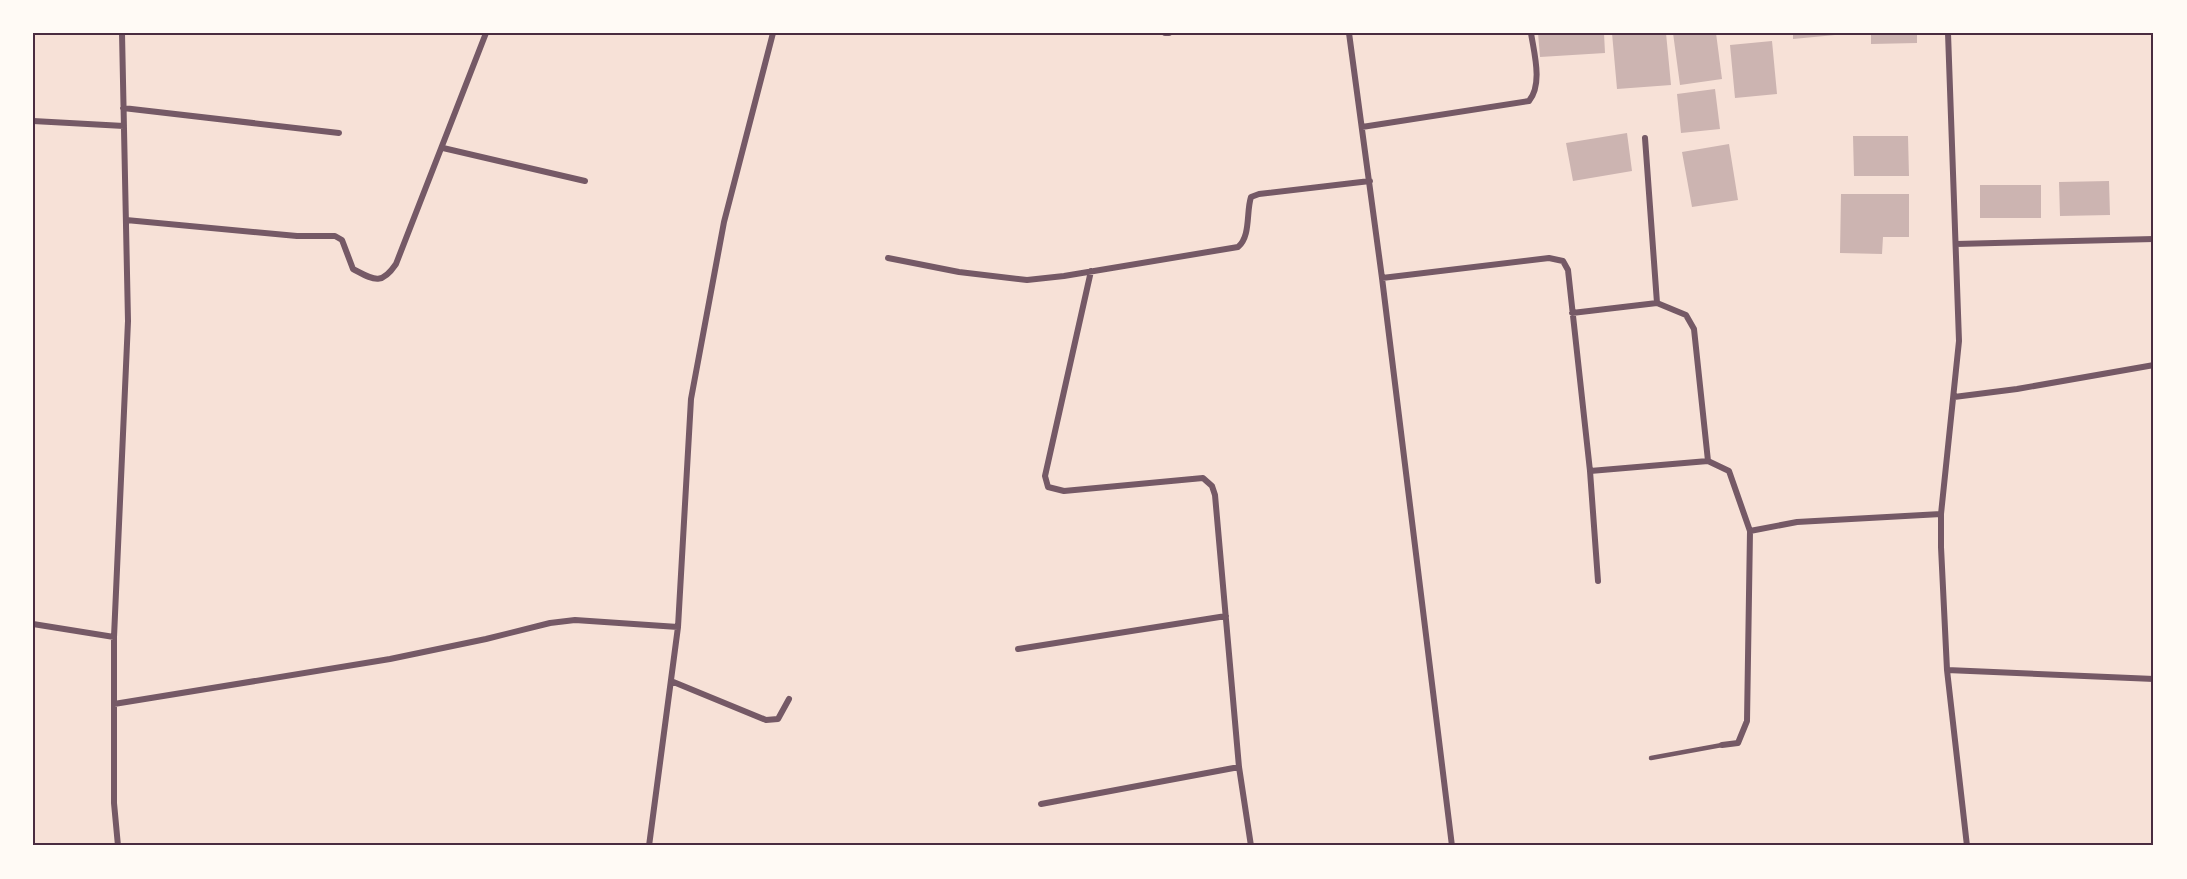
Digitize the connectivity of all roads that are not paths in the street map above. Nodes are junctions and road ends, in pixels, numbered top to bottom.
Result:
1 (122, 33) edge
2 (486, 33) edge
3 (773, 33) edge
4 (1349, 33) edge
5 (1531, 33) edge
6 (1948, 33) edge
7 (123, 108) junction
8 (33, 121) edge
9 (124, 126) junction
10 (1362, 127) junction
11 (339, 134) dead end
12 (1645, 138) dead end
13 (443, 148) junction
14 (585, 181) dead end
15 (1370, 181) junction
16 (126, 220) junction
17 (2154, 239) edge
18 (1956, 244) junction
19 (888, 258) dead end
20 (1091, 271) junction
21 (1382, 278) junction
22 (1657, 303) junction
23 (1572, 313) junction
24 (2154, 365) edge
25 (1954, 397) junction
26 (1708, 461) junction
27 (1590, 471) junction
28 (1941, 514) junction
29 (1750, 531) junction
30 (1598, 581) dead end
31 (1227, 616) junction
32 (33, 624) edge
33 (678, 627) junction
34 (114, 637) junction
35 (1018, 649) dead end
36 (1947, 670) junction
37 (2154, 679) edge
38 (671, 681) junction
39 (789, 699) dead end
40 (114, 704) junction
41 (1722, 746) joint
42 (1651, 758) dead end
43 (1239, 767) junction
44 (1041, 804) dead end
45 (118, 846) edge
46 (649, 846) edge
47 (1251, 846) edge
48 (1452, 846) edge
49 (1967, 846) edge

1 - 7 street
2 - 13 street
3 - 33 street
4 - 10 street
5 - 10 street
6 - 18 street
7 - 9 street
7 - 11 street
8 - 9 street
9 - 16 street
10 - 15 street
12 - 22 street
13 - 14 street
13 - 16 street
15 - 20 street
15 - 21 street
16 - 34 street
17 - 18 street
18 - 25 street
19 - 20 street
20 - 31 street
21 - 23 street
21 - 48 street
22 - 23 street
22 - 26 street
23 - 27 street
24 - 25 street
25 - 28 street
26 - 27 street
26 - 29 street
27 - 30 street
28 - 29 street
28 - 36 street
29 - 41 street
31 - 35 street
31 - 43 street
32 - 34 street
33 - 38 street
33 - 40 street
34 - 40 street
36 - 37 street
36 - 49 street
38 - 39 street
38 - 46 street
40 - 45 street
41 - 42 lane
43 - 44 street
43 - 47 street

